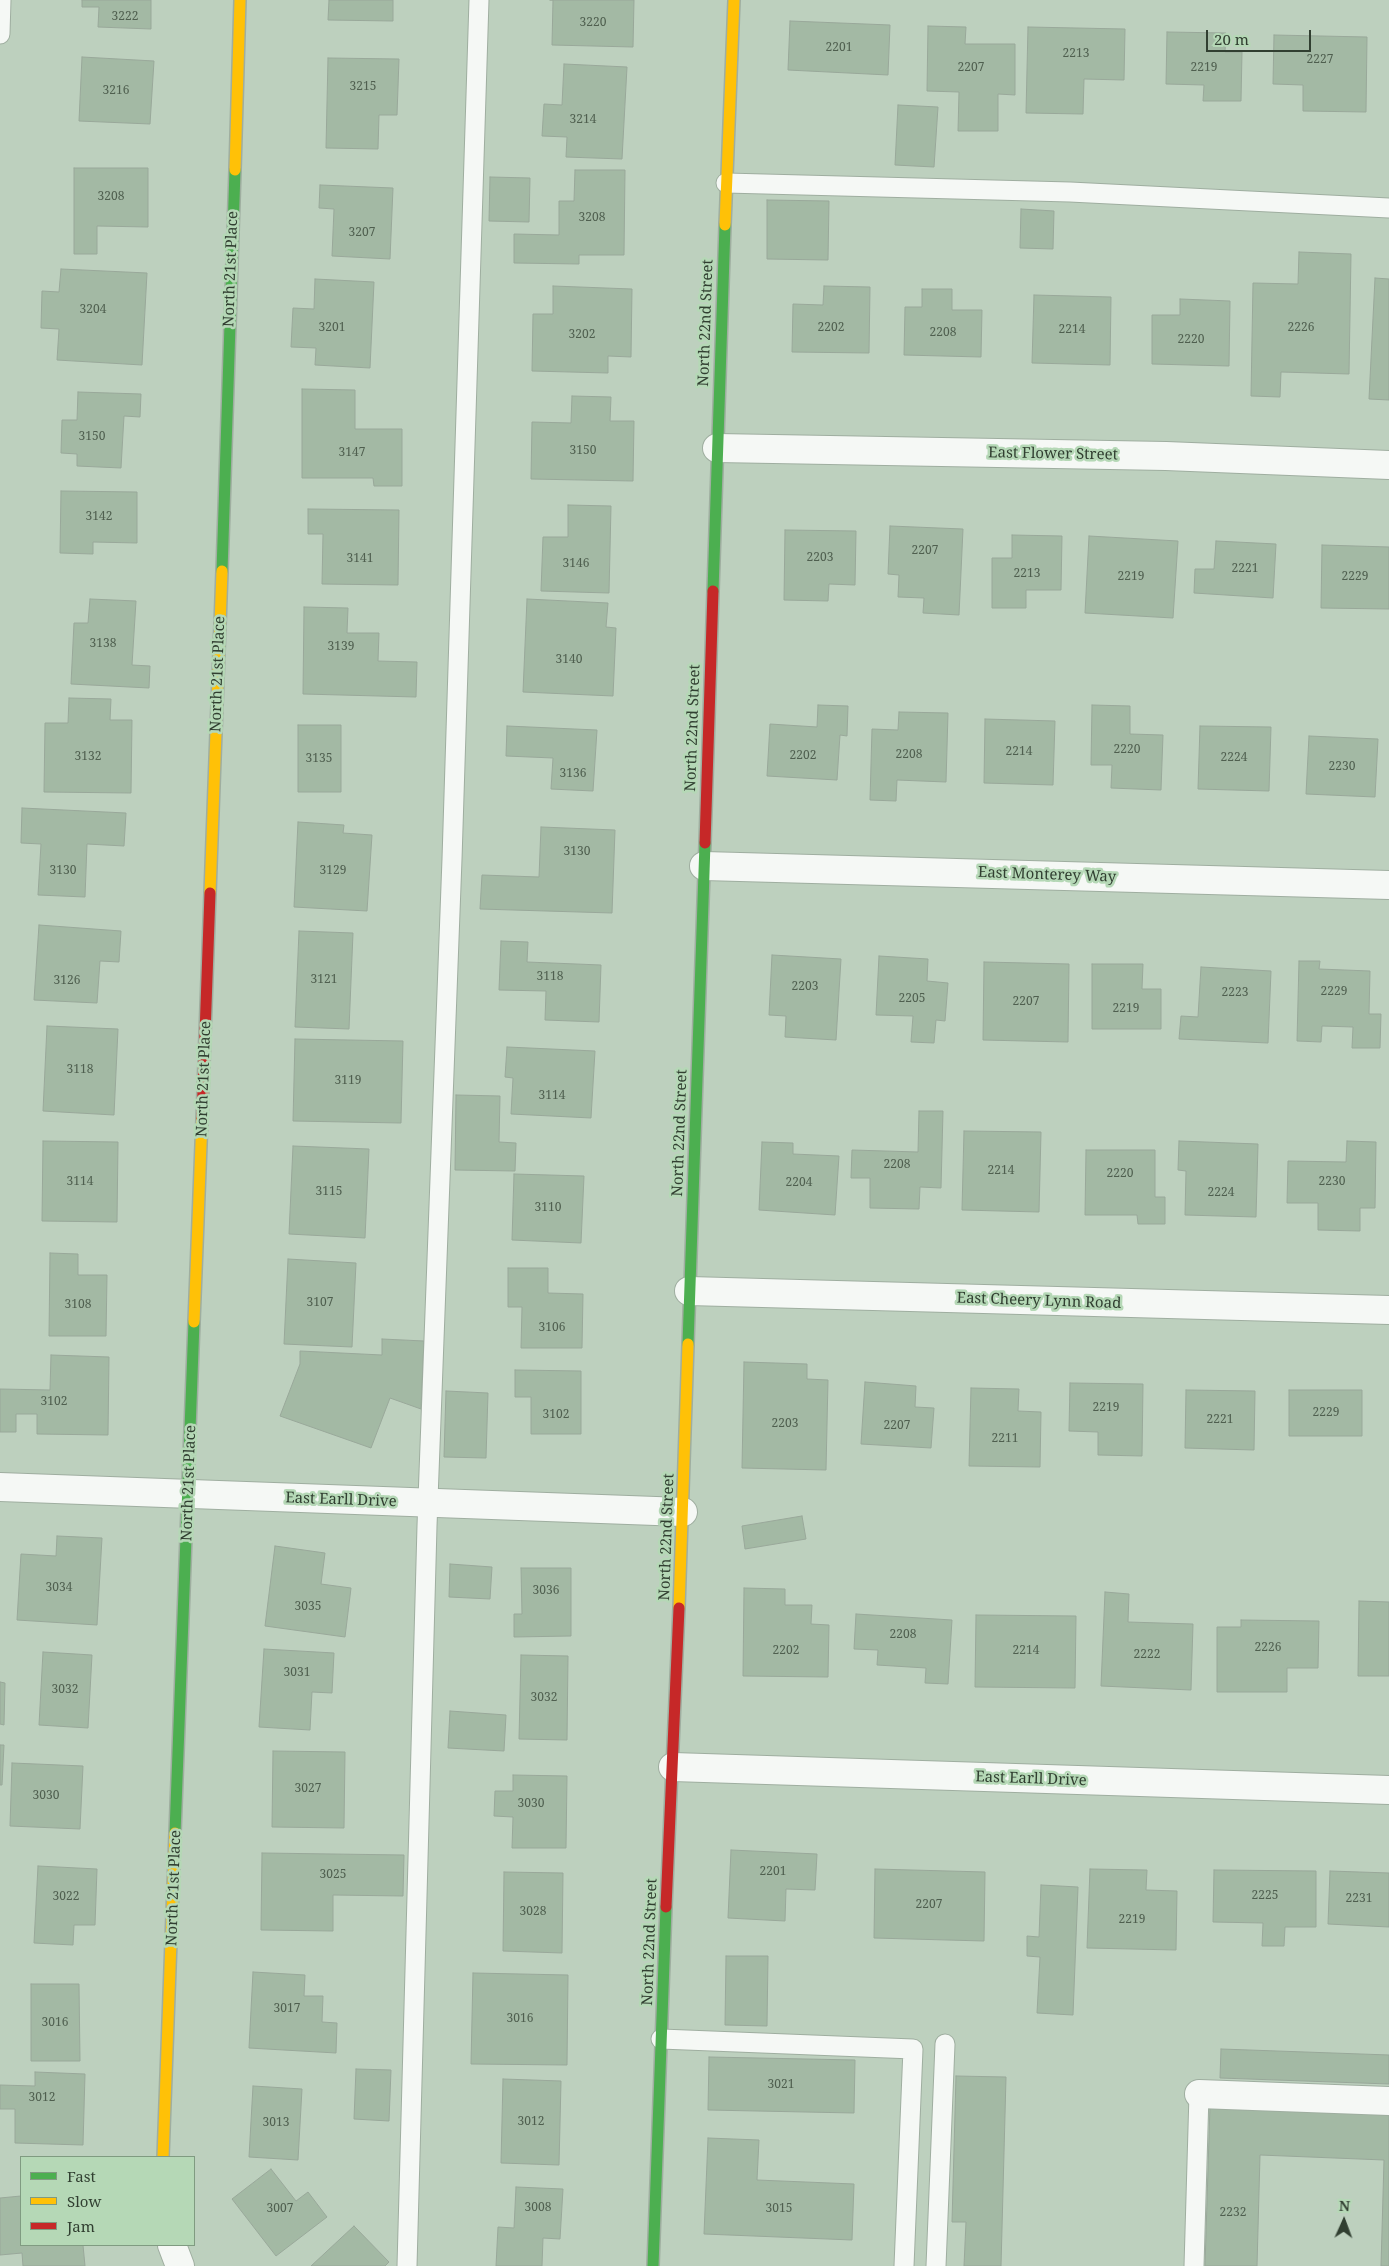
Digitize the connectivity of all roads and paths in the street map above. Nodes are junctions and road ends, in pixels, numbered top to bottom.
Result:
1 (1, 0) edge
2 (240, 0) edge
3 (480, 0) edge
4 (734, 0) edge
5 (0, 34) edge
6 (726, 183) junction
7 (1389, 208) edge
8 (717, 448) junction
9 (1389, 465) edge
10 (704, 866) junction
11 (1389, 884) edge
12 (689, 1291) junction
13 (1389, 1310) edge
14 (0, 1486) edge
15 (189, 1495) junction
16 (427, 1503) junction
17 (683, 1512) junction
18 (673, 1766) junction
19 (1389, 1790) edge
20 (661, 2040) junction
21 (945, 2044) dead end
22 (1199, 2094) joint
23 (1389, 2101) edge
24 (163, 2156) edge
25 (172, 2246) edge
26 (180, 2266) edge
27 (407, 2266) edge
28 (654, 2266) edge
29 (904, 2266) edge
30 (936, 2266) edge
31 (1194, 2266) edge

1 - 5 lane
2 - 15 street, North 21st Place
3 - 16 lane
4 - 6 street, North 22nd Street
6 - 7 lane
6 - 8 street, North 22nd Street
8 - 9 street, East Flower Street
8 - 10 street, North 22nd Street
10 - 11 street, East Monterey Way
10 - 12 street, North 22nd Street
12 - 13 street, East Cheery Lynn Road
12 - 17 street, North 22nd Street
14 - 15 street, East Earll Drive
15 - 16 street, East Earll Drive
15 - 24 street, North 21st Place
16 - 17 street, East Earll Drive
16 - 27 lane
17 - 18 street, North 22nd Street
18 - 19 street, East Earll Drive
18 - 20 street, North 22nd Street
20 - 28 street, North 22nd Street
20 - 29 lane
21 - 30 lane
22 - 23 street
22 - 31 lane
25 - 26 street

